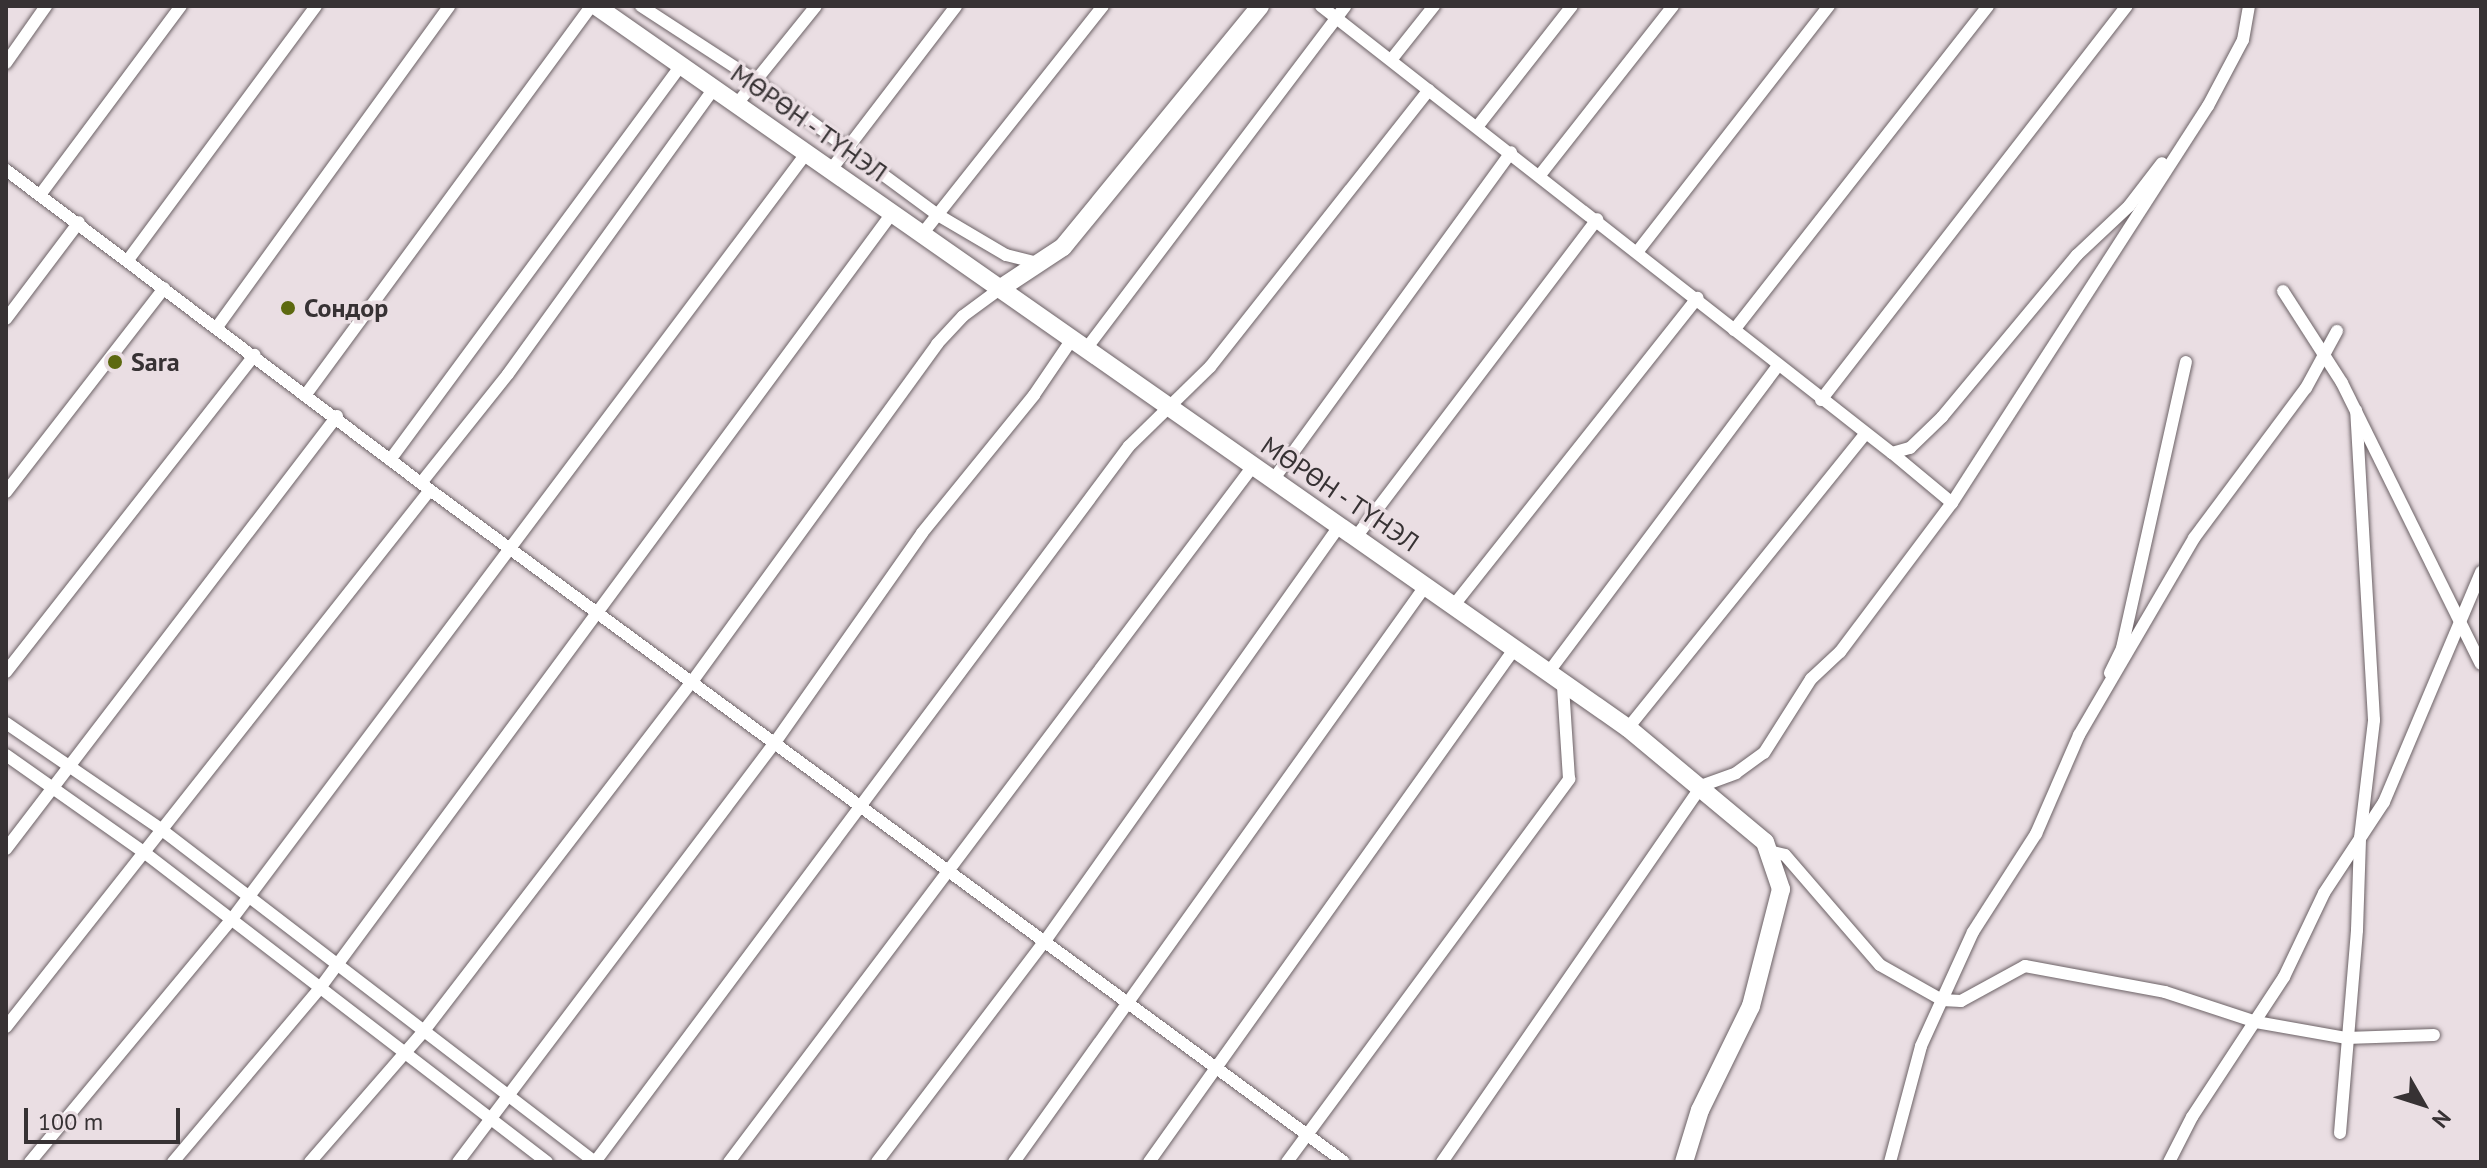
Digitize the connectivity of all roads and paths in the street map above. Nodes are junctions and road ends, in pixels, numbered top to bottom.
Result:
1 (46, 6) edge
2 (181, 6) edge
3 (316, 6) edge
4 (449, 6) edge
5 (594, 6) edge
6 (641, 6) edge
7 (816, 6) edge
8 (956, 6) edge
9 (1103, 6) edge
10 (1260, 6) edge
11 (1321, 6) edge
12 (1345, 6) edge
13 (1434, 6) edge
14 (1572, 6) edge
15 (1673, 6) edge
16 (1829, 6) edge
17 (1988, 6) edge
18 (2127, 6) edge
19 (2249, 6) edge
20 (1336, 17) junction
21 (1391, 60) junction
22 (6, 63) edge
23 (682, 64) junction
24 (756, 81) junction
25 (714, 88) junction
26 (1429, 90) junction
27 (736, 105) junction
28 (2208, 106) junction
29 (1477, 127) junction
30 (847, 149) junction
31 (1511, 152) junction
32 (805, 155) junction
33 (6, 170) edge
34 (830, 171) junction
35 (1540, 175) junction
36 (40, 195) junction
37 (893, 212) junction
38 (938, 215) junction
39 (1597, 219) junction
40 (79, 222) junction
41 (923, 233) junction
42 (1638, 251) junction
43 (128, 260) junction
44 (1041, 264) junction
45 (164, 288) junction
46 (1001, 288) junction
47 (2283, 291) dead end
48 (1697, 298) junction
49 (6, 319) edge
50 (217, 327) junction
51 (1734, 330) junction
52 (2337, 331) dead end
53 (1079, 344) junction
54 (255, 355) junction
55 (2326, 359) junction
56 (2186, 362) dead end
57 (1778, 365) junction
58 (307, 393) junction
59 (1821, 400) junction
60 (1169, 407) junction
61 (2356, 411) junction
62 (337, 416) junction
63 (1865, 434) junction
64 (1892, 453) junction
65 (390, 460) junction
66 (1253, 466) junction
67 (1273, 480) junction
68 (425, 486) junction
69 (6, 492) edge
70 (1952, 503) junction
71 (1340, 525) junction
72 (1356, 537) junction
73 (510, 544) junction
74 (2481, 572) edge
75 (1426, 585) junction
76 (1454, 605) junction
77 (597, 609) junction
78 (2460, 625) junction
79 (1515, 648) junction
80 (2481, 664) edge
81 (6, 672) edge
82 (694, 679) junction
83 (1555, 679) junction
84 (2092, 715) junction
85 (6, 723) edge
86 (1628, 728) junction
87 (776, 741) junction
88 (6, 755) edge
89 (69, 766) junction
90 (1701, 786) junction
91 (55, 790) junction
92 (860, 804) junction
93 (162, 830) junction
94 (2360, 838) junction
95 (6, 849) edge
96 (1773, 852) junction
97 (145, 853) junction
98 (948, 869) junction
99 (249, 896) junction
100 (232, 919) junction
101 (1045, 941) junction
102 (336, 962) junction
103 (320, 988) junction
104 (1942, 1000) junction
105 (1131, 1004) junction
106 (2256, 1022) junction
107 (6, 1027) edge
108 (423, 1032) junction
109 (2434, 1035) dead end
110 (2346, 1038) junction
111 (407, 1051) junction
112 (1219, 1069) junction
113 (510, 1096) junction
114 (494, 1119) junction
115 (2340, 1133) dead end
116 (1306, 1137) junction
117 (30, 1162) edge
118 (173, 1162) edge
119 (310, 1162) edge
120 (458, 1162) edge
121 (547, 1162) edge
122 (595, 1162) edge
123 (729, 1162) edge
124 (877, 1162) edge
125 (1014, 1162) edge
126 (1149, 1162) edge
127 (1287, 1162) edge
128 (1344, 1162) edge
129 (1442, 1162) edge
130 (1684, 1162) edge
131 (1890, 1162) edge
132 (2169, 1162) edge

1 - 22 street
2 - 36 street
3 - 43 street
4 - 50 street
5 - 23 street, МӨРӨН - ТҮНЭЛ
5 - 58 street
6 - 24 street
7 - 24 street
8 - 30 street
9 - 38 street
10 - 44 street
11 - 20 street
12 - 20 street
13 - 21 street
14 - 29 street
15 - 35 street
16 - 42 street
17 - 51 street
18 - 59 street
19 - 28 street
20 - 21 street
20 - 53 street
21 - 26 street
23 - 25 street, МӨРӨН - ТҮНЭЛ
23 - 65 street
24 - 27 street
24 - 30 street
25 - 27 street, МӨРӨН - ТҮНЭЛ
25 - 68 street
26 - 29 street
26 - 60 street
27 - 32 street, МӨРӨН - ТҮНЭЛ
28 - 64 street
28 - 70 street
29 - 31 street
30 - 34 street
30 - 38 street
31 - 35 street
31 - 67 street
32 - 34 street, МӨРӨН - ТҮНЭЛ
32 - 73 street
33 - 36 street
34 - 37 street, МӨРӨН - ТҮНЭЛ
35 - 39 street
36 - 40 street
37 - 41 street, МӨРӨН - ТҮНЭЛ
37 - 77 street
38 - 41 street
38 - 44 street
39 - 42 street
39 - 72 street
40 - 43 street
40 - 49 street
41 - 46 street, МӨРӨН - ТҮНЭЛ
42 - 48 street
43 - 45 street
44 - 46 street
45 - 50 street
45 - 69 street
46 - 53 street, МӨРӨН - ТҮНЭЛ
46 - 82 street
47 - 55 street
48 - 51 street
48 - 76 street
50 - 54 street
51 - 57 street
52 - 55 street
53 - 60 street, МӨРӨН - ТҮНЭЛ
53 - 87 street
54 - 58 street
54 - 81 street
55 - 61 street
55 - 84 street
56 - 84 street
57 - 59 street
57 - 83 street
58 - 62 street
59 - 63 street
60 - 66 street, МӨРӨН - ТҮНЭЛ
60 - 92 street
61 - 78 street
61 - 94 street
62 - 65 street
62 - 89 street
63 - 64 street
63 - 86 street
64 - 70 street
65 - 68 street
66 - 67 street, МӨРӨН - ТҮНЭЛ
66 - 98 street
67 - 71 street, МӨРӨН - ТҮНЭЛ
68 - 73 street
68 - 93 street
70 - 90 street
71 - 72 street, МӨРӨН - ТҮНЭЛ
71 - 101 street
72 - 75 street, МӨРӨН - ТҮНЭЛ
73 - 77 street
73 - 99 street
74 - 78 street
75 - 76 street, МӨРӨН - ТҮНЭЛ
75 - 105 street
76 - 79 street, МӨРӨН - ТҮНЭЛ
77 - 82 street
77 - 102 street
78 - 80 street
78 - 94 street
79 - 83 street, МӨРӨН - ТҮНЭЛ
79 - 112 street
82 - 87 street
82 - 108 street
83 - 86 street, МӨРӨН - ТҮНЭЛ
83 - 116 street
84 - 104 street
85 - 89 street
86 - 90 street, МӨРӨН - ТҮНЭЛ
87 - 92 street
87 - 113 street
88 - 91 street
89 - 91 street
89 - 93 street
90 - 96 street, МӨРӨН - ТҮНЭЛ
90 - 129 street
91 - 95 street
91 - 97 street
92 - 98 street
92 - 122 street
93 - 97 street
93 - 99 street
94 - 106 street
94 - 110 street
96 - 104 street
96 - 130 street
97 - 100 street
97 - 107 street
98 - 101 street
98 - 123 street
99 - 100 street
99 - 102 street
100 - 103 street
100 - 117 street
101 - 105 street
101 - 124 street
102 - 103 street
102 - 108 street
103 - 111 street
103 - 118 street
104 - 106 street
104 - 131 street
105 - 112 street
105 - 125 street
106 - 110 street
106 - 132 street
108 - 111 street
108 - 113 street
109 - 110 street
110 - 115 street
111 - 114 street
111 - 119 street
112 - 116 street
112 - 126 street
113 - 114 street
113 - 122 street
114 - 120 street
114 - 121 street
116 - 127 street
116 - 128 street

